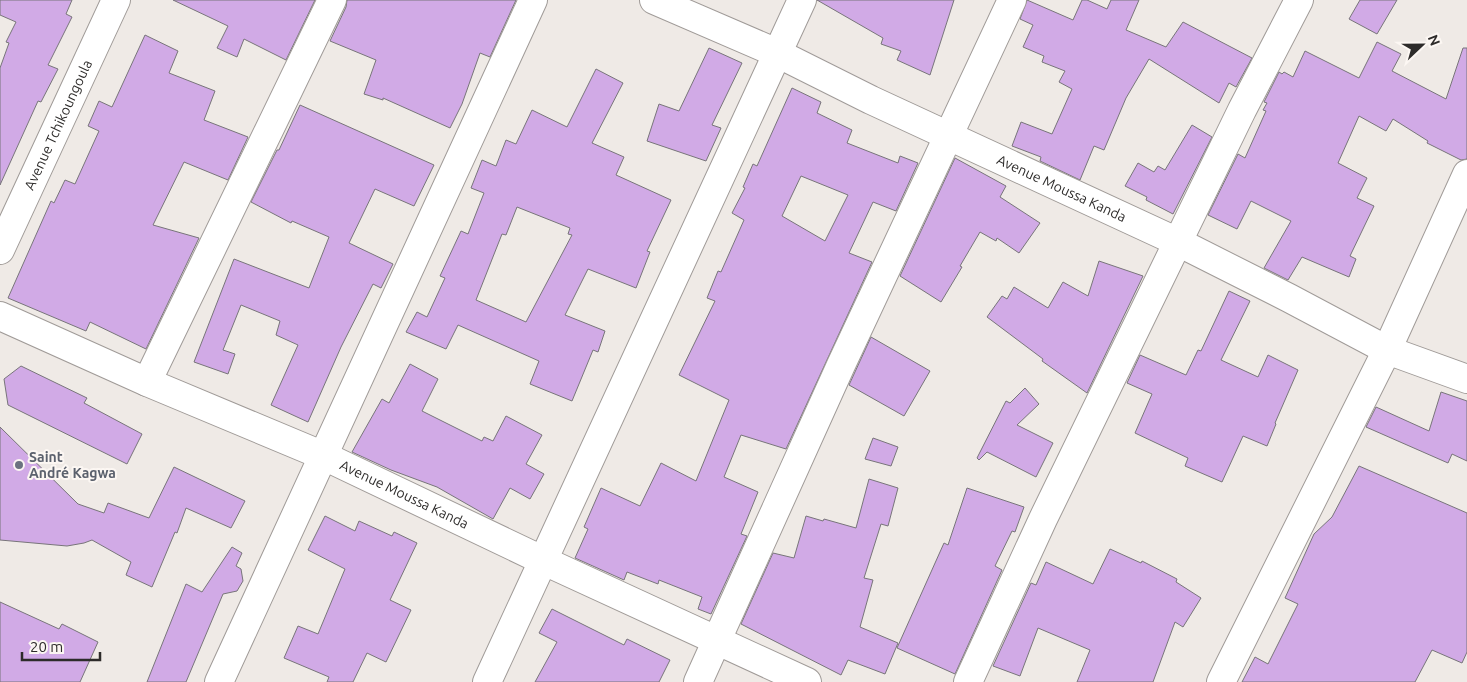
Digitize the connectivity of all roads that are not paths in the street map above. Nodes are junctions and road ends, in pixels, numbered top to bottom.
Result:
1 (116, 0) edge
2 (332, 0) edge
3 (533, 0) edge
4 (654, 0) edge
5 (802, 0) edge
6 (1012, 0) edge
7 (1299, 0) edge
8 (777, 53) junction
9 (949, 136) junction
10 (1467, 174) edge
11 (1178, 242) junction
12 (0, 250) edge
13 (0, 316) edge
14 (1386, 350) junction
15 (1467, 379) edge
16 (147, 382) junction
17 (324, 456) junction
18 (542, 560) junction
19 (717, 640) junction
20 (219, 682) edge
21 (486, 682) edge
22 (698, 682) edge
23 (807, 682) edge
24 (968, 682) edge
25 (1222, 682) edge

1 - 12 street, Avenue Tchikoungoula
2 - 16 street
3 - 17 street
4 - 8 street, Avenue Moussa Kanda
5 - 8 street
6 - 9 street
7 - 11 street
8 - 9 street, Avenue Moussa Kanda
8 - 18 street
9 - 11 street, Avenue Moussa Kanda
9 - 19 street
10 - 14 street
11 - 14 street, Avenue Moussa Kanda
11 - 24 street
13 - 16 street, Avenue Moussa Kanda
14 - 15 street, Avenue Moussa Kanda
14 - 25 street
16 - 17 street, Avenue Moussa Kanda
17 - 18 street, Avenue Moussa Kanda
17 - 20 street
18 - 19 street, Avenue Moussa Kanda
18 - 21 street
19 - 22 street
19 - 23 street, Avenue Moussa Kanda

